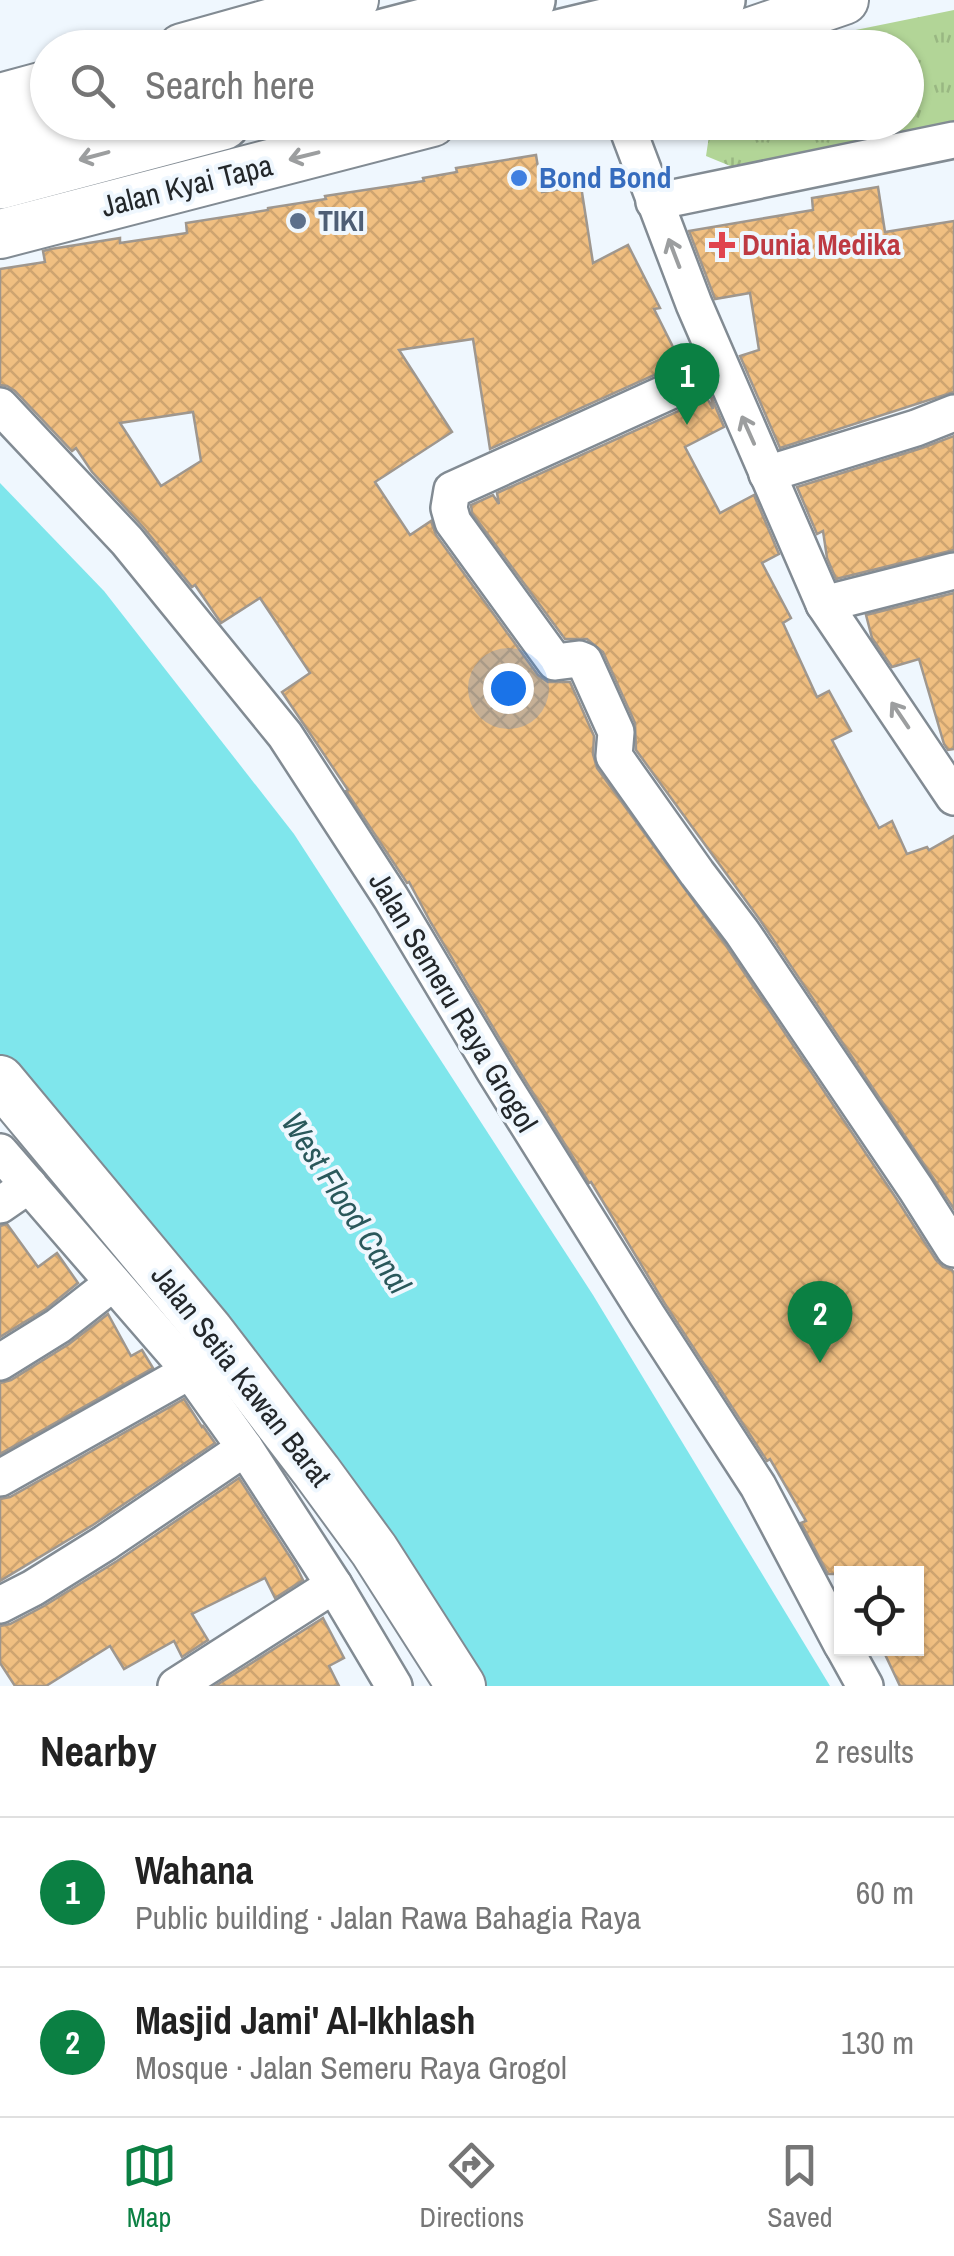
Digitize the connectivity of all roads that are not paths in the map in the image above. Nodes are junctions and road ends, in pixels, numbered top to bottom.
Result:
1 (354, 0) edge
2 (528, 0) edge
3 (844, 0) edge
4 (697, 19) edge
5 (246, 30) edge
6 (412, 30) edge
7 (628, 30) edge
8 (30, 89) edge
9 (0, 98) edge
10 (30, 127) edge
11 (0, 135) edge
12 (154, 140) edge
13 (363, 140) edge
14 (632, 140) edge
15 (954, 140) edge
16 (0, 181) edge
17 (654, 202) junction
18 (0, 234) edge
19 (721, 368) junction
20 (0, 406) edge
21 (954, 414) edge
22 (767, 474) junction
23 (954, 571) edge
24 (824, 604) junction
25 (951, 786) edge
26 (0, 1080) edge
27 (0, 1152) edge
28 (14, 1195) edge
29 (954, 1250) edge
30 (114, 1283) junction
31 (0, 1362) edge
32 (190, 1371) junction
33 (245, 1448) junction
34 (0, 1478) edge
35 (334, 1585) junction
36 (0, 1605) edge
37 (834, 1632) edge
38 (847, 1656) edge
39 (176, 1686) edge
40 (394, 1686) edge
41 (461, 1686) edge
42 (865, 1686) edge

1 - 5 main road
2 - 6 main road
3 - 4 main road
4 - 7 main road
8 - 9 main road
10 - 11 main road
12 -> 16 main road
13 -> 18 main road, Jalan Kyai Tapa
14 - 17 street
15 - 17 street
19 -> 17 street
22 -> 19 street
19 - 29 street
20 - 37 street, Jalan Semeru Raya Grogol
21 - 22 street
22 - 24 street
23 - 24 street
25 -> 24 street
26 - 41 main road, Jalan Setia Kawan Barat
27 - 28 street, Jalan Setia Kawan Barat
28 - 30 street, Jalan Setia Kawan Barat
30 - 31 street
30 - 32 street, Jalan Setia Kawan Barat
32 - 33 street, Jalan Setia Kawan Barat
32 - 34 street
33 - 35 street, Jalan Setia Kawan Barat
33 - 36 street
35 - 39 street
35 - 40 street, Jalan Setia Kawan Barat
38 - 42 street, Jalan Semeru Raya Grogol

